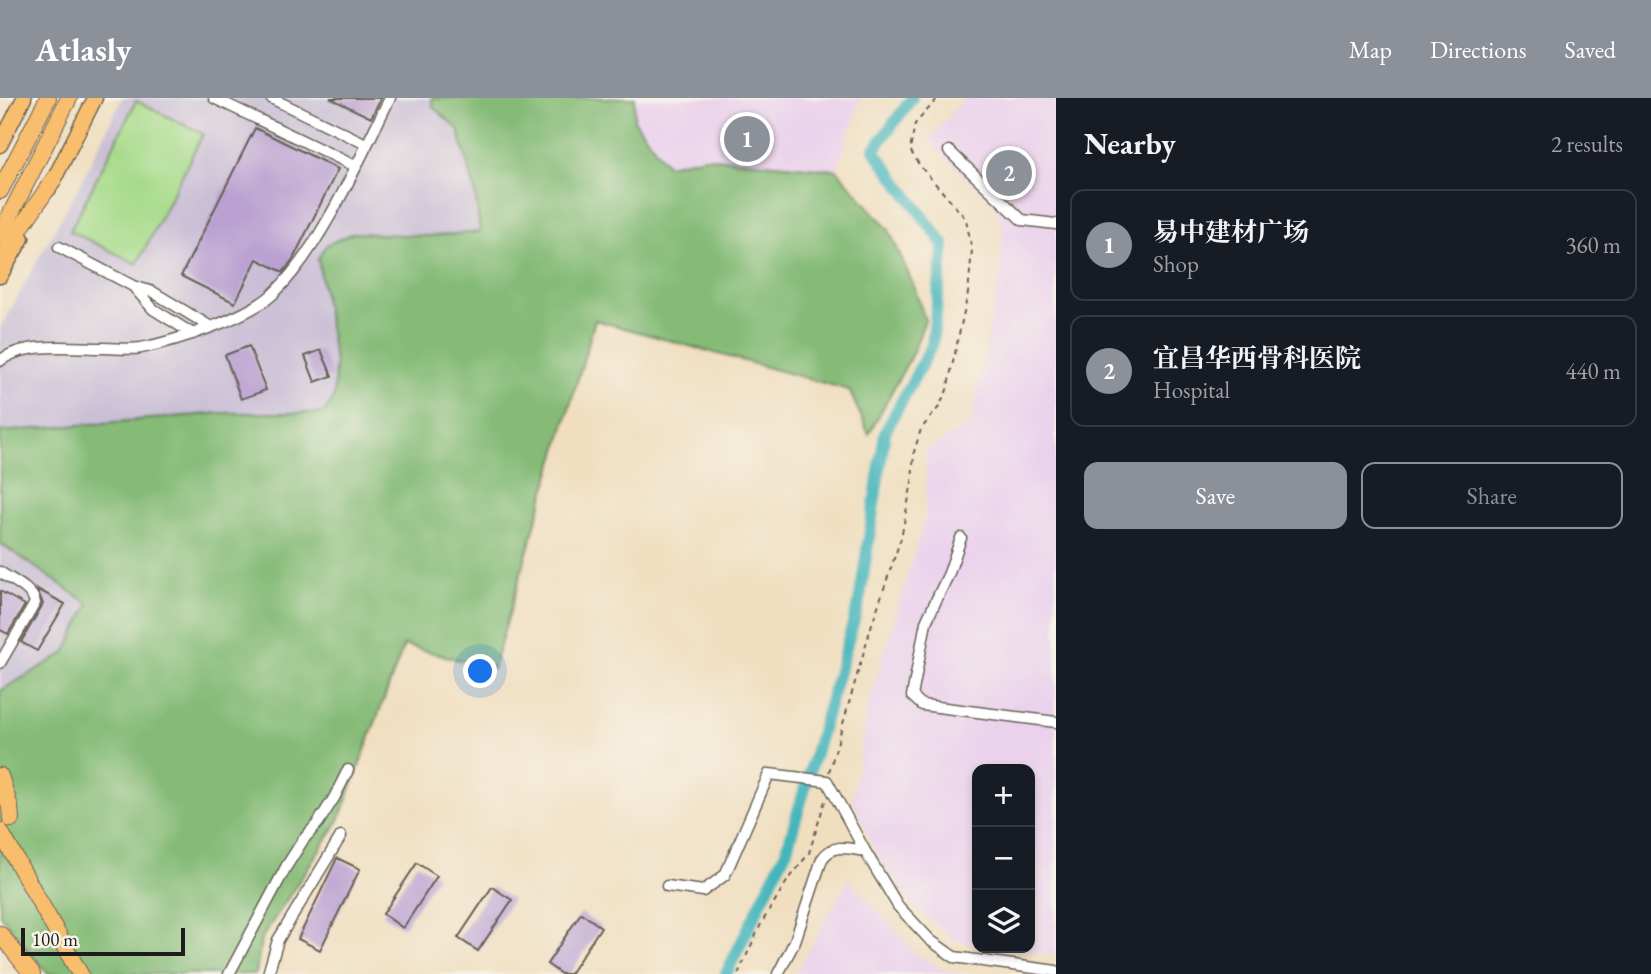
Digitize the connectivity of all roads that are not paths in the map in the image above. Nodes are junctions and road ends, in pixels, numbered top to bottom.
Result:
1 (24, 98) edge
2 (46, 98) edge
3 (69, 98) edge
4 (95, 98) edge
5 (214, 98) edge
6 (271, 98) edge
7 (390, 98) edge
8 (366, 144) junction
9 (0, 145) edge
10 (949, 151) dead end
11 (355, 166) junction
12 (54, 179) junction
13 (0, 191) edge
14 (1056, 224) edge
15 (0, 235) edge
16 (60, 247) dead end
17 (0, 258) edge
18 (0, 276) edge
19 (133, 286) junction
20 (211, 327) junction
21 (193, 334) junction
22 (0, 361) edge
23 (961, 538) dead end
24 (0, 572) edge
25 (0, 663) edge
26 (1056, 722) edge
27 (348, 770) dead end
28 (0, 776) edge
29 (5, 825) edge
30 (341, 836) dead end
31 (865, 851) junction
32 (667, 886) dead end
33 (0, 934) edge
34 (1056, 971) edge
35 (32, 974) edge
36 (79, 974) edge
37 (229, 974) edge
38 (268, 974) edge
39 (778, 974) edge

1 - 9 main road
2 - 13 highway
3 - 15 highway
4 - 12 main road
5 - 11 street
6 - 8 street
7 - 8 street
8 - 11 street
10 - 14 street
11 - 20 street
12 - 17 highway
12 - 18 main road
16 - 19 street
19 - 20 street
19 - 21 street
20 - 21 street
21 - 22 street
23 - 26 street
24 - 25 street
27 - 37 street
28 - 29 highway
29 - 36 highway
30 - 38 street
31 - 32 street
31 - 34 street
31 - 39 street
33 - 35 highway

